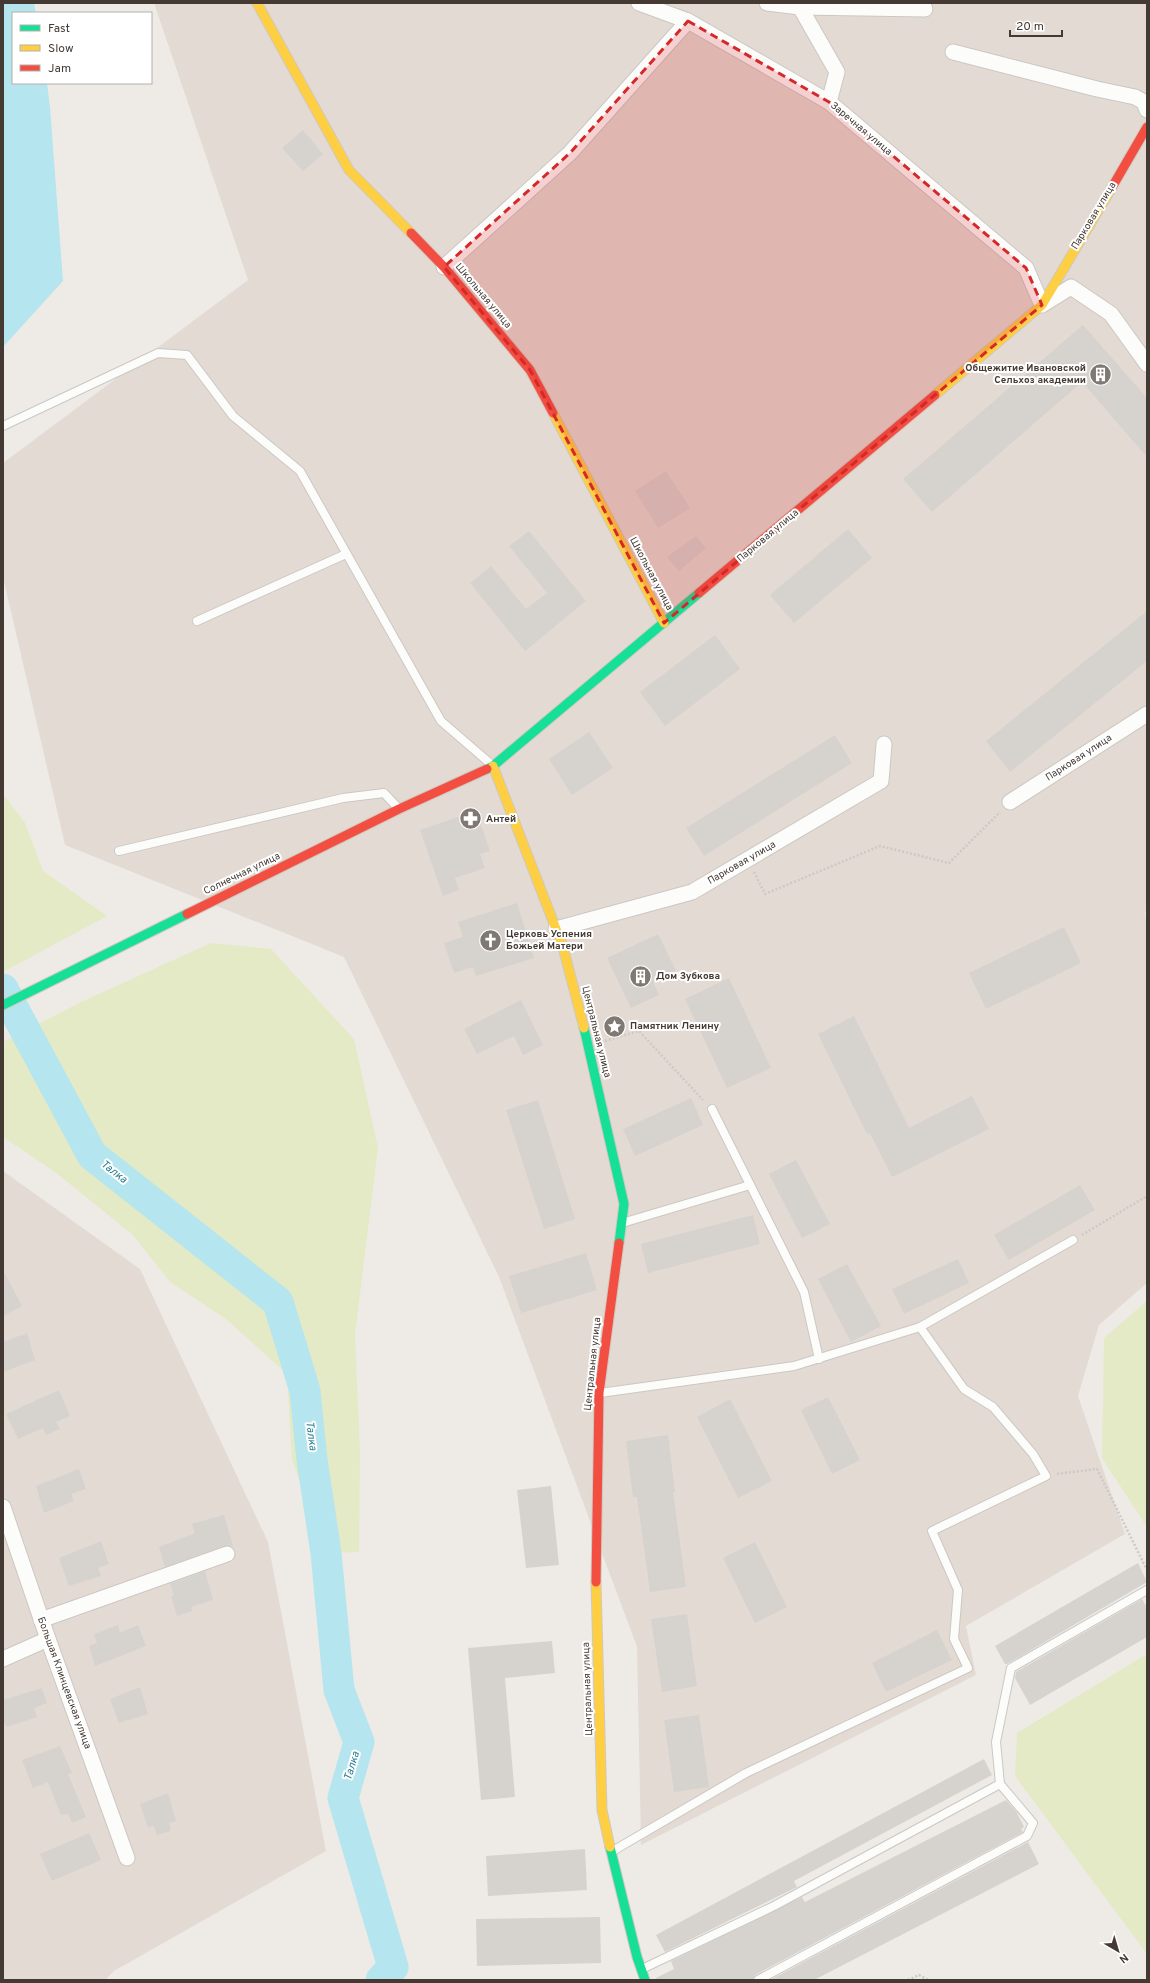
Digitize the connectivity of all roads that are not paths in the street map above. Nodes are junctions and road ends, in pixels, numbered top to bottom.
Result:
1 (257, 3) edge
2 (639, 3) edge
3 (768, 3) edge
4 (800, 7) junction
5 (925, 9) dead end
6 (688, 21) junction
7 (953, 52) dead end
8 (829, 102) junction
9 (1147, 110) edge
10 (1147, 127) edge
11 (444, 267) junction
12 (1042, 305) junction
13 (1147, 364) edge
14 (3, 426) edge
15 (346, 554) junction
16 (197, 621) dead end
17 (664, 623) junction
18 (1147, 714) edge
19 (884, 744) dead end
20 (493, 766) junction
21 (1010, 802) road end
22 (399, 809) junction
23 (119, 851) dead end
24 (556, 929) junction
25 (3, 1005) edge
26 (712, 1109) road end
27 (750, 1185) junction
28 (622, 1223) junction
29 (1073, 1240) road end
30 (920, 1327) junction
31 (819, 1358) junction
32 (599, 1393) junction
33 (3, 1507) edge
34 (227, 1554) dead end
35 (1147, 1590) edge
36 (41, 1620) junction
37 (48, 1639) junction
38 (3, 1659) edge
39 (1000, 1784) junction
40 (611, 1852) junction
41 (127, 1858) dead end
42 (642, 1970) junction
43 (646, 1980) edge
44 (758, 1980) edge

1 - 11 street, Школьная улица
2 - 6 street, Заречная улица
3 - 4 street
4 - 5 street
4 - 8 street
6 - 8 street, Заречная улица
6 - 11 street
7 - 9 street
8 - 12 street, Заречная улица
10 - 12 street, Парковая улица
11 - 17 street, Школьная улица
12 - 13 street, Парковая улица
12 - 17 street, Парковая улица
14 - 15 lane
15 - 16 lane
15 - 20 lane
17 - 20 street, Парковая улица
18 - 21 street, Парковая улица
19 - 24 street, Парковая улица
20 - 22 street, Солнечная улица
20 - 24 street, Центральная улица
22 - 23 lane
22 - 25 street, Солнечная улица
24 - 28 street, Центральная улица
26 - 27 lane
27 - 28 lane
27 - 31 lane
28 - 32 street, Центральная улица
29 - 30 lane
30 - 31 lane
30 - 40 lane
31 - 32 lane
32 - 40 street, Центральная улица
33 - 36 street, Большая Клинцевская улица
34 - 36 street
35 - 39 lane
36 - 37 street, Большая Клинцевская улица
37 - 38 street
37 - 41 street, Большая Клинцевская улица
39 - 42 lane
39 - 44 lane
40 - 42 street, Центральная улица
42 - 43 street, Центральная улица

